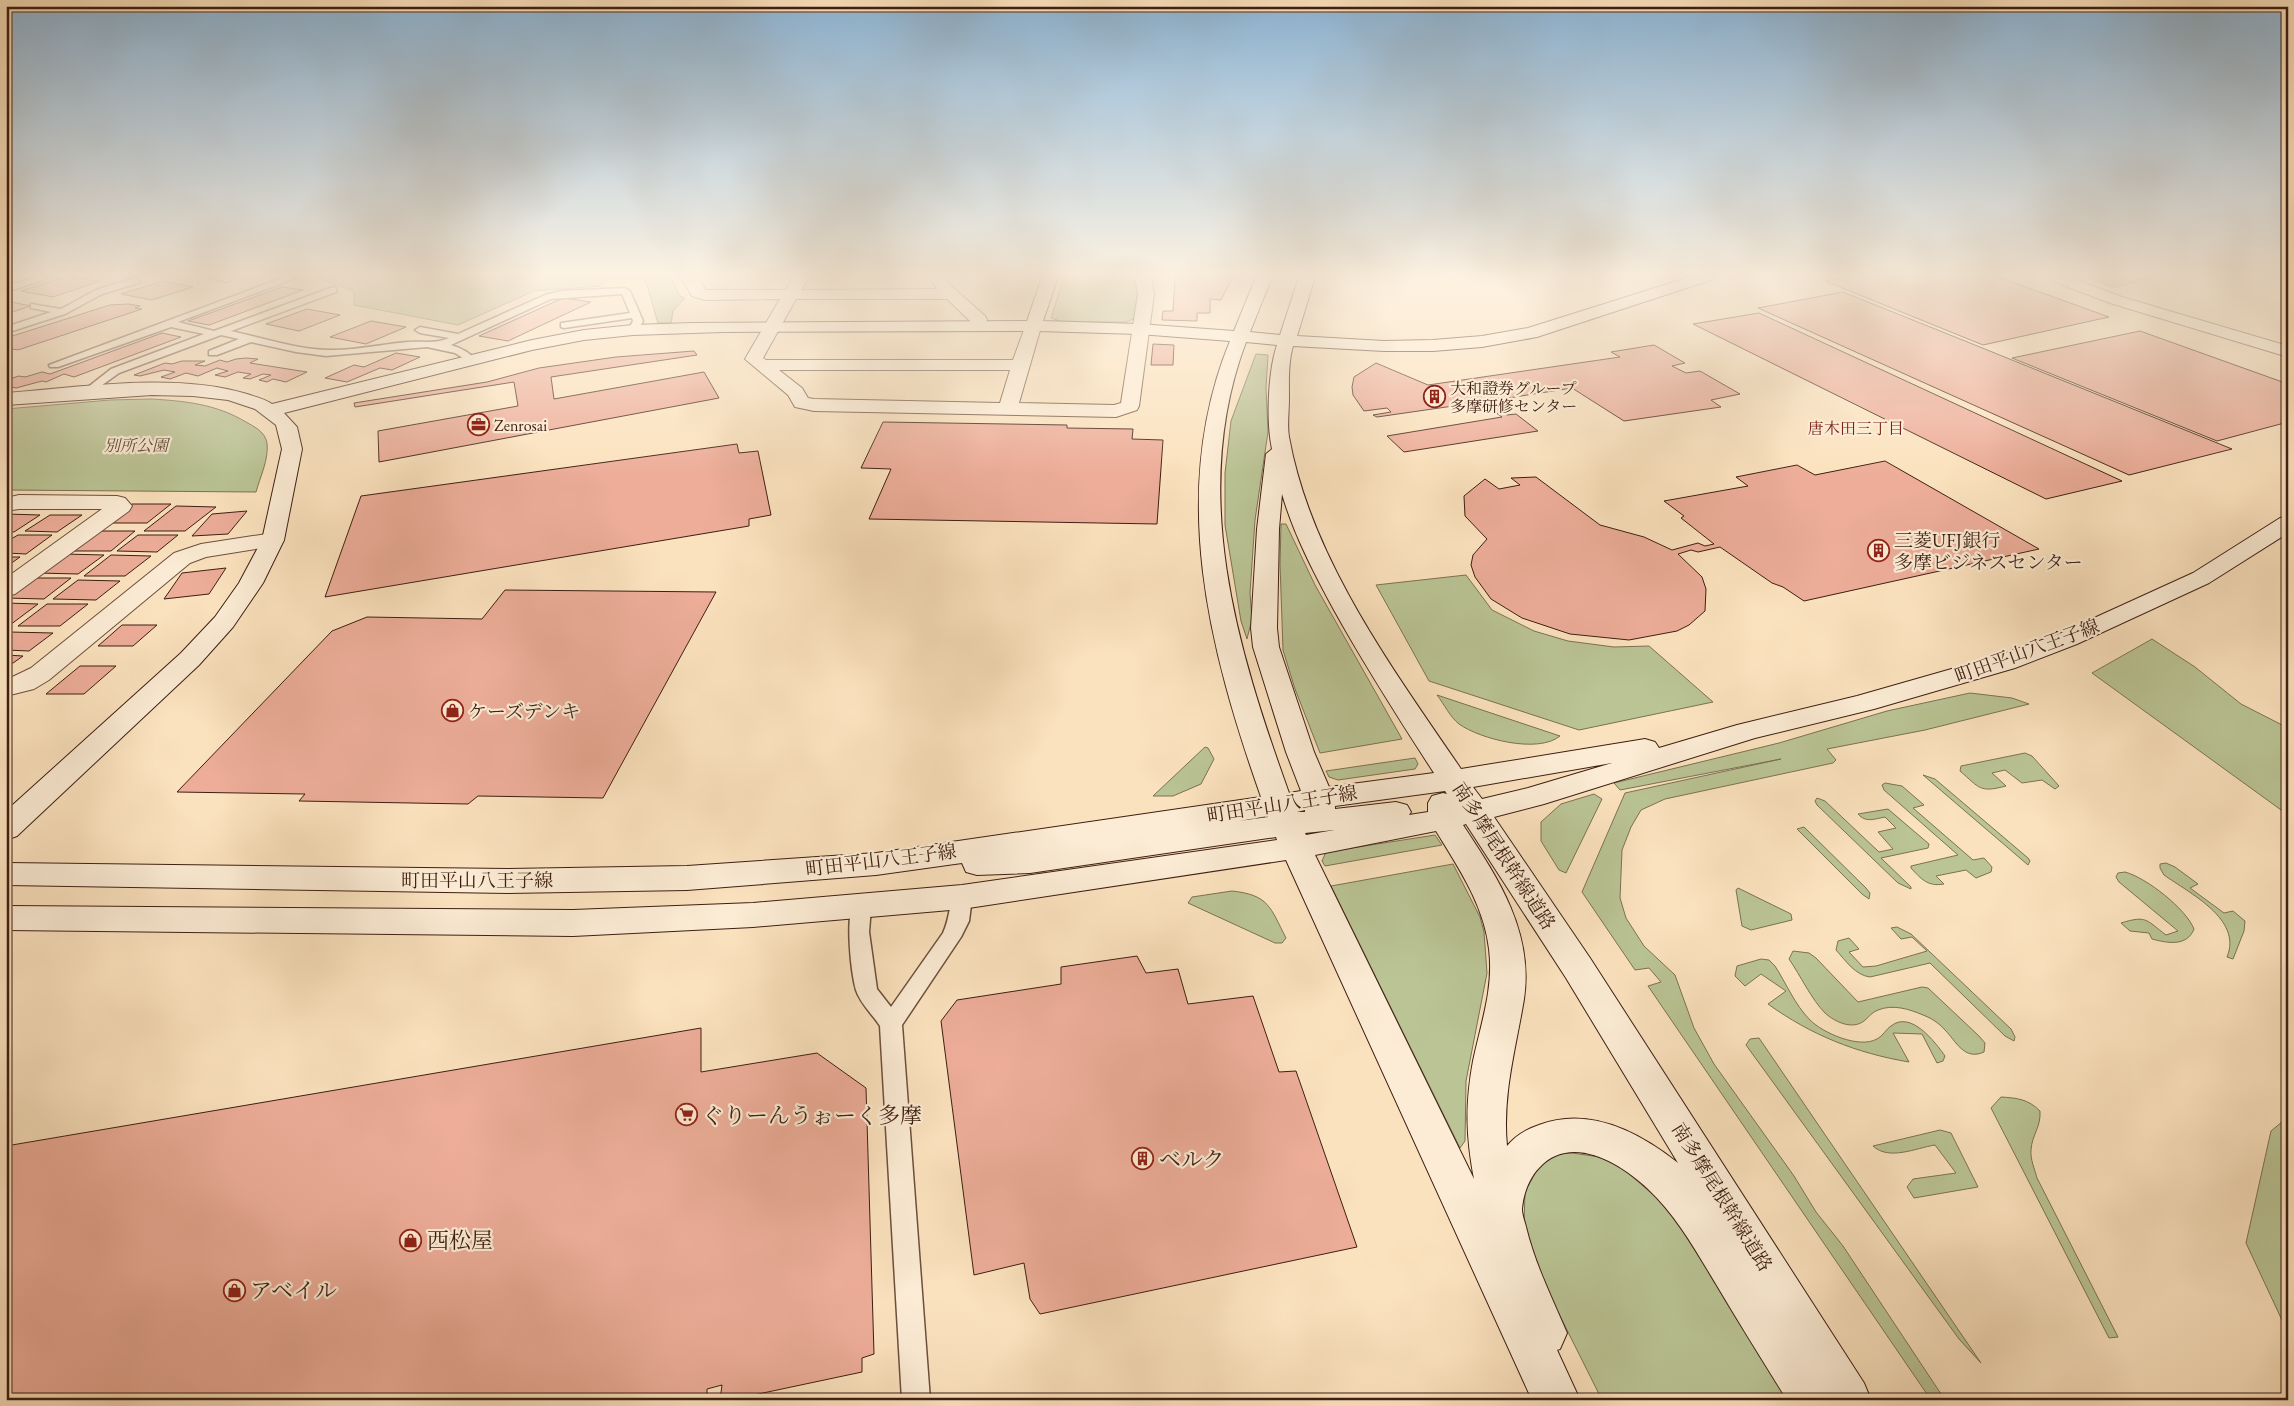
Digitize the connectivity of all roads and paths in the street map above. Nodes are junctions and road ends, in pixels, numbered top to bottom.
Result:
1 (117, 343) edge
2 (191, 343) edge
3 (239, 343) edge
4 (274, 343) edge
5 (447, 343) edge
6 (545, 343) edge
7 (764, 343) edge
8 (1028, 343) edge
9 (1138, 343) edge
10 (1238, 343) edge
11 (1286, 343) edge
12 (1328, 343) edge
13 (1475, 343) edge
14 (2257, 343) edge
15 (440, 346) junction
16 (2288, 352) edge
17 (213, 353) dead end
18 (471, 360) junction
19 (54, 365) dead end
20 (762, 365) junction
21 (1020, 365) junction
22 (87, 393) junction
23 (6, 399) edge
24 (1008, 409) junction
25 (271, 410) junction
26 (1279, 435) junction
27 (6, 505) edge
28 (2288, 523) edge
29 (273, 540) junction
30 (6, 589) edge
31 (6, 688) edge
32 (1453, 800) junction
33 (1303, 817) junction
34 (6, 829) edge
35 (6, 874) edge
36 (962, 897) junction
37 (861, 907) junction
38 (6, 918) edge
39 (891, 1024) junction
40 (1501, 1214) junction
41 (916, 1400) edge
42 (1556, 1400) edge
43 (1570, 1400) edge
44 (1814, 1400) edge
45 (1847, 1400) edge

1 - 19 lane
2 - 22 lane
3 - 17 lane
4 - 15 lane
5 - 15 lane
6 - 18 main road
7 - 20 main road
8 - 21 main road
9 - 24 main road
10 - 33 main road
11 - 26 main road, 南多摩尾根幹線道路
12 - 13 main road
14 - 16 main road
15 - 18 lane
18 - 25 main road
20 - 21 main road
20 - 24 main road
21 - 24 main road
22 - 23 main road
22 - 25 main road
25 - 29 main road
26 - 32 main road, 南多摩尾根幹線道路
26 - 33 main road
27 - 30 main road
28 - 32 main road, 町田平山八王子線
29 - 31 main road
29 - 34 main road
32 - 33 main road, 町田平山八王子線
32 - 33 main road, 町田平山八王子線
32 - 40 main road
32 - 45 main road, 南多摩尾根幹線道路
33 - 35 main road, 町田平山八王子線
33 - 36 main road, 町田平山八王子線
33 - 42 main road
36 - 37 main road, 町田平山八王子線
36 - 39 lane
37 - 38 main road, 町田平山八王子線
37 - 39 lane
39 - 41 lane
40 - 43 main road
40 - 44 main road

